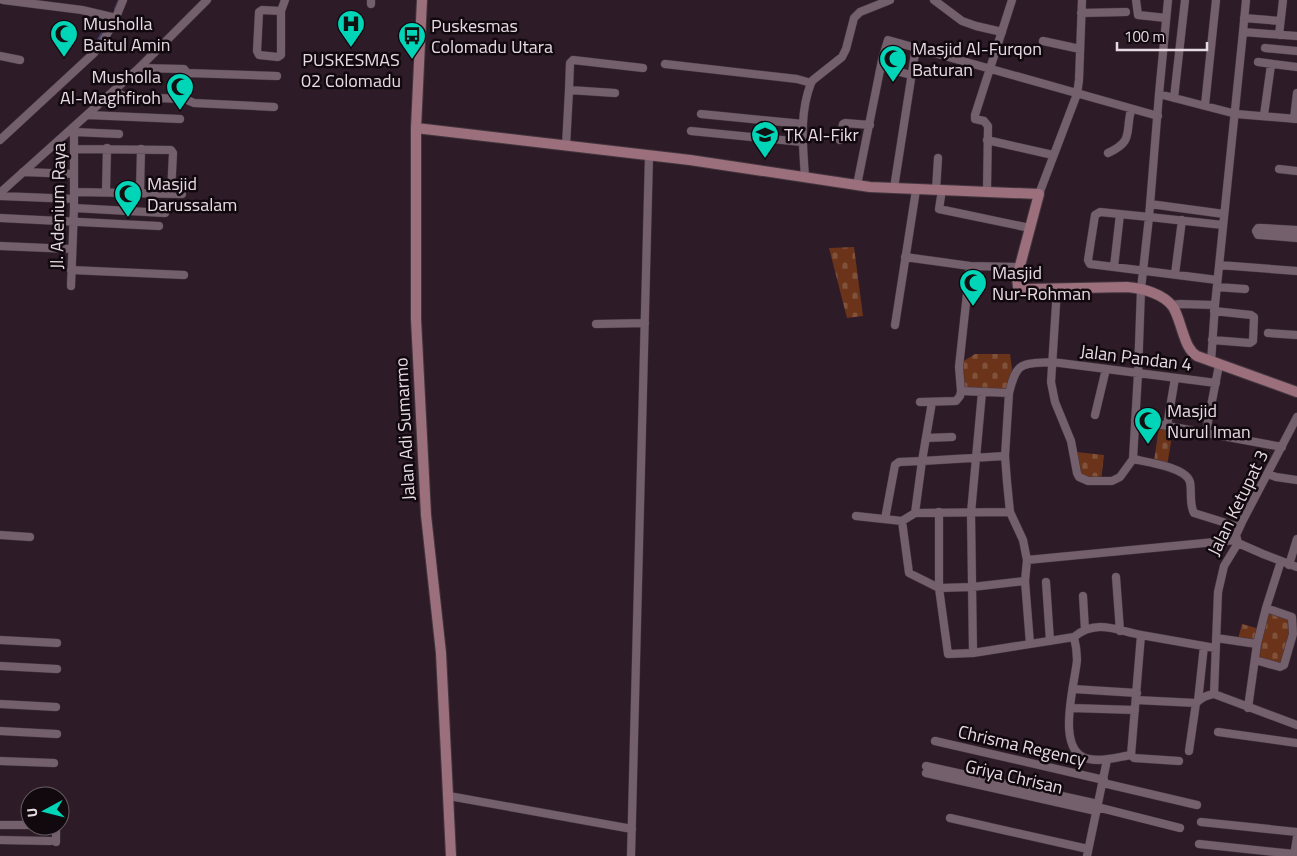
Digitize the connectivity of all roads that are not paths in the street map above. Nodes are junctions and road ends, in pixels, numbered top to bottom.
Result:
1 (3, 0) edge
2 (82, 0) edge
3 (123, 0) edge
4 (207, 0) edge
5 (285, 0) edge
6 (422, 0) edge
7 (868, 0) edge
8 (890, 0) edge
9 (934, 0) edge
10 (1012, 0) edge
11 (1082, 0) edge
12 (1136, 0) edge
13 (1168, 0) edge
14 (1185, 0) edge
15 (1216, 0) edge
16 (1246, 0) edge
17 (1283, 0) edge
18 (868, 9) junction
19 (82, 10) junction
20 (282, 11) junction
21 (1126, 12) dead end
22 (1081, 13) junction
23 (112, 16) junction
24 (1166, 18) junction
25 (1244, 18) junction
26 (1280, 21) junction
27 (1002, 32) junction
28 (1243, 32) junction
29 (1279, 35) junction
30 (1297, 36) edge
31 (1043, 42) dead end
32 (916, 47) junction
33 (1265, 48) dead end
34 (1080, 49) junction
35 (1297, 51) edge
36 (0, 56) edge
37 (20, 60) dead end
38 (1258, 62) dead end
39 (665, 64) dead end
40 (1272, 64) junction
41 (881, 67) junction
42 (1297, 67) edge
43 (139, 68) junction
44 (643, 68) dead end
45 (990, 70) junction
46 (190, 73) junction
47 (911, 75) junction
48 (277, 76) dead end
49 (811, 84) junction
50 (569, 90) junction
51 (114, 91) junction
52 (1297, 92) edge
53 (615, 93) dead end
54 (1077, 94) junction
55 (1159, 94) junction
56 (1174, 98) junction
57 (189, 101) junction
58 (1205, 105) junction
59 (274, 107) dead end
60 (1134, 110) junction
61 (701, 114) dead end
62 (1236, 114) junction
63 (87, 115) junction
64 (716, 115) junction
65 (1264, 115) junction
66 (1158, 116) junction
67 (180, 119) dead end
68 (1296, 119) edge
69 (803, 124) junction
70 (870, 125) junction
71 (416, 128) junction
72 (74, 129) junction
73 (691, 131) dead end
74 (715, 133) junction
75 (119, 134) dead end
76 (2, 135) edge
77 (840, 140) dead end
78 (987, 140) junction
79 (802, 142) junction
80 (566, 146) junction
81 (107, 148) junction
82 (74, 149) junction
83 (141, 149) junction
84 (1108, 153) dead end
85 (1053, 155) junction
86 (649, 156) junction
87 (938, 158) dead end
88 (1278, 169) dead end
89 (1297, 171) edge
90 (23, 172) junction
91 (74, 174) junction
92 (805, 177) junction
93 (857, 185) junction
94 (894, 188) junction
95 (916, 190) junction
96 (939, 190) junction
97 (106, 191) junction
98 (988, 191) junction
99 (140, 192) junction
100 (171, 193) junction
101 (182, 194) dead end
102 (1039, 194) junction
103 (0, 195) edge
104 (74, 200) junction
105 (1150, 204) junction
106 (165, 213) dead end
107 (1120, 214) junction
108 (1224, 214) junction
109 (1149, 217) junction
110 (0, 218) edge
111 (1182, 220) junction
112 (73, 221) junction
113 (1223, 225) junction
114 (159, 226) dead end
115 (1030, 228) junction
116 (1297, 230) edge
117 (1297, 238) edge
118 (0, 246) edge
119 (72, 248) junction
120 (905, 257) junction
121 (1219, 265) junction
122 (970, 266) junction
123 (1019, 267) junction
124 (1114, 267) junction
125 (72, 270) junction
126 (1144, 270) junction
127 (1297, 270) edge
128 (1175, 274) junction
129 (184, 275) dead end
130 (1217, 284) junction
131 (71, 286) dead end
132 (1057, 289) junction
133 (1141, 289) junction
134 (1245, 289) dead end
135 (1172, 305) junction
136 (1214, 308) junction
137 (645, 323) junction
138 (596, 324) dead end
139 (895, 325) dead end
140 (1268, 333) dead end
141 (1297, 335) edge
142 (1212, 340) junction
143 (1052, 362) junction
144 (1215, 364) junction
145 (1106, 370) junction
146 (1138, 373) junction
147 (1175, 378) junction
148 (1216, 383) junction
149 (961, 390) junction
150 (982, 392) junction
151 (1297, 392) edge
152 (1010, 393) junction
153 (920, 402) dead end
154 (932, 402) junction
155 (1095, 415) dead end
156 (1297, 417) edge
157 (1135, 420) junction
158 (1167, 426) junction
159 (1206, 432) junction
160 (952, 437) dead end
161 (926, 438) junction
162 (1282, 447) junction
163 (1005, 456) junction
164 (976, 457) junction
165 (1132, 459) junction
166 (922, 461) junction
167 (1268, 474) junction
168 (1297, 480) edge
169 (939, 512) junction
170 (972, 512) junction
171 (1010, 512) junction
172 (915, 513) junction
173 (856, 516) dead end
174 (885, 520) junction
175 (902, 521) junction
176 (1239, 527) junction
177 (0, 535) edge
178 (30, 537) dead end
179 (1297, 539) edge
180 (1237, 541) junction
181 (1026, 560) junction
182 (1285, 563) junction
183 (1297, 567) edge
184 (1116, 577) dead end
185 (1025, 581) junction
186 (1046, 582) dead end
187 (939, 588) junction
188 (972, 588) junction
189 (1083, 596) dead end
190 (1266, 608) junction
191 (1085, 630) junction
192 (1120, 631) junction
193 (1141, 635) junction
194 (1074, 637) junction
195 (1216, 638) junction
196 (0, 640) edge
197 (1050, 641) junction
198 (57, 643) dead end
199 (1030, 644) junction
200 (1257, 644) junction
201 (1204, 646) junction
202 (1215, 648) junction
203 (973, 653) junction
204 (1255, 660) junction
205 (0, 666) edge
206 (57, 669) dead end
207 (1073, 689) junction
208 (1214, 694) junction
209 (1136, 696) junction
210 (1197, 702) junction
211 (0, 704) edge
212 (56, 707) dead end
213 (1071, 708) junction
214 (1248, 708) junction
215 (1135, 710) junction
216 (1297, 725) edge
217 (0, 731) edge
218 (1218, 732) dead end
219 (57, 734) dead end
220 (935, 741) dead end
221 (1297, 743) edge
222 (1189, 751) dead end
223 (1132, 755) junction
224 (1107, 760) junction
225 (0, 761) edge
226 (1179, 761) dead end
227 (54, 762) dead end
228 (926, 769) dead end
229 (1103, 782) junction
230 (449, 796) junction
231 (1197, 805) dead end
232 (1097, 808) junction
233 (950, 818) dead end
234 (1201, 822) dead end
235 (0, 825) edge
236 (20, 826) edge
237 (1180, 828) dead end
238 (632, 829) junction
239 (1297, 832) edge
240 (54, 836) edge
241 (1297, 837) edge
242 (0, 840) edge
243 (1199, 844) dead end
244 (1088, 853) edge
245 (1294, 855) edge
246 (451, 856) edge
247 (631, 856) edge

1 - 19 street
2 - 19 street
3 - 23 street
4 - 43 street
5 - 20 street
6 - 71 street, Jalan Adi Sumarmo
7 - 18 street
8 - 18 street
9 - 27 street
10 - 27 street
11 - 22 street
12 - 24 street
13 - 24 street
14 - 56 street
15 - 58 street
16 - 25 street
17 - 26 street
18 - 49 street
19 - 23 street
20 - 20 street
21 - 22 street
22 - 34 street
23 - 76 street
24 - 55 street
25 - 26 street
25 - 28 street
26 - 29 street
27 - 45 street
28 - 29 street
28 - 62 street
29 - 30 street
31 - 34 street
32 - 41 street
32 - 45 street
32 - 47 street
33 - 35 street
34 - 54 street
36 - 37 street
38 - 40 street
39 - 49 street
40 - 42 street
40 - 65 street
41 - 47 street
41 - 70 street
43 - 46 street
43 - 51 street
44 - 50 street
45 - 54 street
45 - 78 street
46 - 48 street
46 - 57 street
47 - 94 street
49 - 69 street
50 - 53 street
50 - 80 street
51 - 57 street
51 - 63 street
52 - 68 street
54 - 60 street
54 - 85 street
55 - 56 street
55 - 66 street
56 - 58 street
57 - 59 street
58 - 62 street
60 - 66 street
60 - 84 street
61 - 64 street
62 - 65 street
62 - 108 street
63 - 67 street
63 - 72 street
64 - 69 street
64 - 74 street
65 - 68 street
66 - 105 street
69 - 79 street
70 - 77 street
70 - 93 street
71 - 80 street
71 - 230 street, Jalan Adi Sumarmo
72 - 75 street
72 - 82 street, Jl. Adenium Raya
72 - 90 street
73 - 74 street
74 - 79 street
78 - 85 street
78 - 98 street
79 - 92 street
80 - 86 street
81 - 82 street
81 - 83 street
81 - 97 street
82 - 91 street, Jl. Adenium Raya
83 - 99 street
83 - 100 street
85 - 102 street
86 - 92 street
86 - 137 street
87 - 96 street
88 - 89 street
90 - 91 street
90 - 103 street
91 - 104 street, Jl. Adenium Raya
92 - 93 street
93 - 94 street
94 - 95 street
95 - 96 street
95 - 120 street
96 - 98 street
96 - 115 street
97 - 99 street
97 - 104 street
98 - 102 street
99 - 100 street
100 - 101 street
102 - 115 street
103 - 104 street
104 - 106 street
104 - 112 street, Jl. Adenium Raya
105 - 108 street
105 - 109 street
107 - 109 street
107 - 124 street
107 - 124 street
108 - 113 street
109 - 111 street
109 - 126 street
110 - 112 street
111 - 113 street
111 - 128 street
112 - 114 street
112 - 119 street, Jl. Adenium Raya
113 - 121 street
115 - 123 street
116 - 117 street
118 - 119 street
119 - 125 street, Jl. Adenium Raya
120 - 122 street
120 - 139 street
121 - 127 street
121 - 130 street
122 - 123 street
122 - 149 street
123 - 132 street
124 - 126 street
125 - 129 street
125 - 131 street, Jl. Adenium Raya
126 - 128 street
126 - 133 street
128 - 130 street
130 - 134 street
130 - 136 street
132 - 133 street
132 - 143 street
133 - 135 street
133 - 146 street
135 - 136 street
135 - 144 street
136 - 142 street
136 - 142 street
137 - 138 street
137 - 238 street
140 - 141 street
142 - 144 street
143 - 145 street, Jalan Pandan 4
143 - 152 street, Jalan Pandan 4
143 - 165 street
144 - 148 street
144 - 151 street
145 - 146 street, Jalan Pandan 4
145 - 155 street
146 - 147 street, Jalan Pandan 4
146 - 157 street
147 - 148 street, Jalan Pandan 4
147 - 158 street
148 - 159 street
149 - 150 street
149 - 154 street
150 - 152 street
150 - 164 street
152 - 163 street
153 - 154 street
154 - 161 street
156 - 162 street, Jalan Ketupat 3
157 - 158 street
157 - 165 street
158 - 159 street
159 - 162 street
160 - 161 street
161 - 166 street
162 - 167 street, Jalan Ketupat 3
163 - 164 street
163 - 171 street
164 - 166 street
164 - 170 street
165 - 176 street
166 - 172 street
166 - 174 street
167 - 168 street
167 - 176 street, Jalan Ketupat 3
169 - 170 street
169 - 172 street
169 - 187 street
170 - 171 street
170 - 188 street
171 - 181 street
172 - 175 street
173 - 174 street
174 - 175 street
175 - 187 street
176 - 180 street, Jalan Ketupat 3
177 - 178 street
179 - 182 street
180 - 181 street
180 - 182 street
180 - 195 street, Jalan Ketupat 3
181 - 185 street
182 - 183 street
182 - 190 street
184 - 192 street
185 - 188 street
185 - 199 street
186 - 197 street
187 - 188 street
187 - 203 street
188 - 203 street
189 - 191 street
190 - 200 street
190 - 204 street
191 - 192 street
191 - 194 street
192 - 193 street
193 - 201 street
193 - 209 street
194 - 197 street
194 - 207 street
195 - 200 street
195 - 202 street, Jalan Ketupat 3
196 - 198 street
197 - 199 street
199 - 203 street
200 - 204 street
201 - 202 street
201 - 210 street
202 - 208 street, Jalan Ketupat 3
204 - 214 street
205 - 206 street
207 - 209 street
207 - 213 street
208 - 210 street
208 - 214 street
209 - 210 street
209 - 215 street
210 - 222 street
211 - 212 street
213 - 215 street
213 - 224 street
214 - 216 street
215 - 223 street
217 - 219 street
218 - 221 street
220 - 229 street, Chrisma Regency
223 - 224 street
223 - 226 street
224 - 229 street
225 - 227 street
228 - 232 street, Griya Chrisan
229 - 231 street, Chrisma Regency
229 - 232 street
230 - 238 street
230 - 246 street, Jalan Adi Sumarmo
232 - 237 street, Griya Chrisan
232 - 244 street
233 - 244 street
234 - 239 street
235 - 236 street
238 - 247 street
240 - 242 street
241 - 245 street
243 - 245 street

